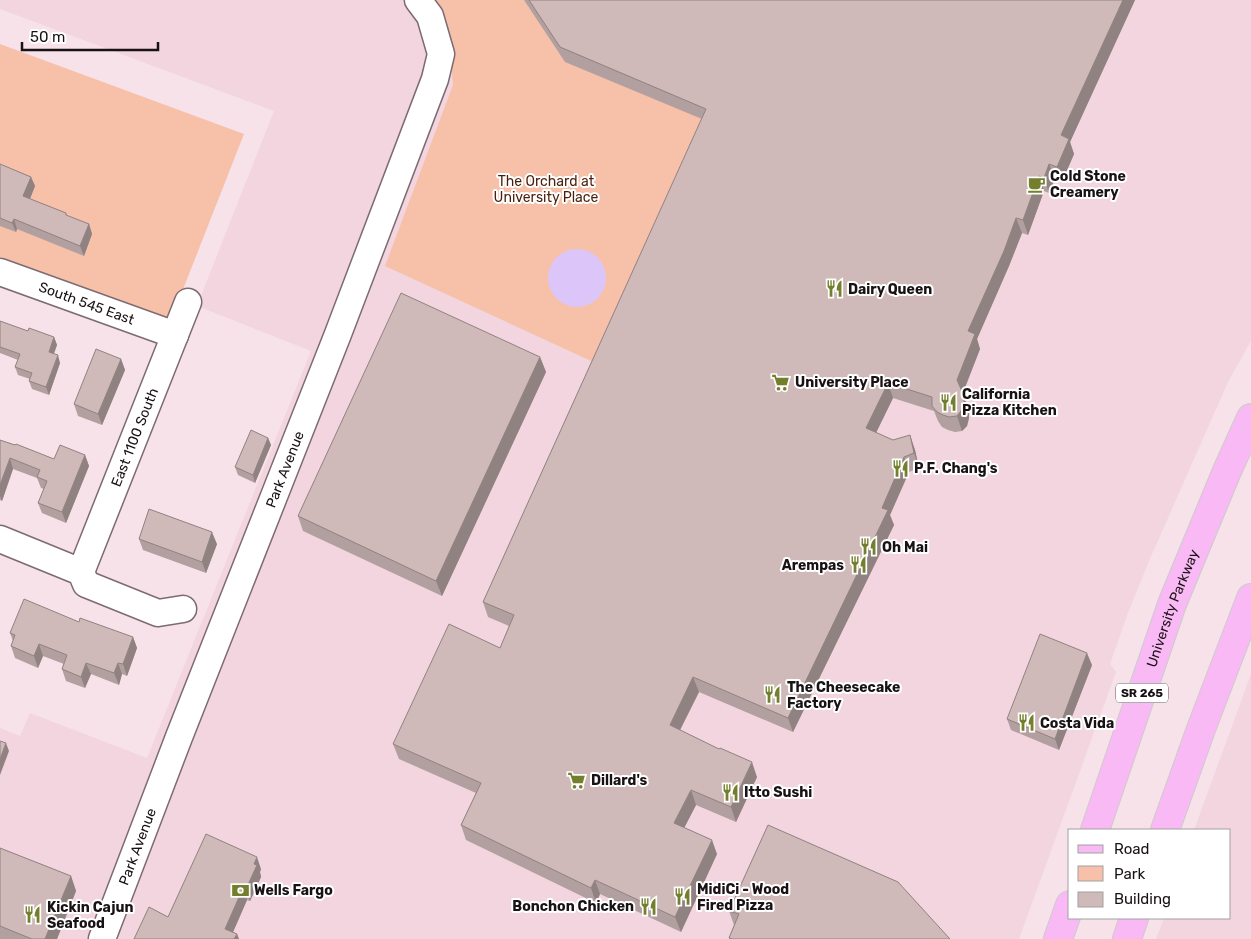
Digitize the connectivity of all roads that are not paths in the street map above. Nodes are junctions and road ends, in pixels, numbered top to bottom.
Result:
1 (418, 0) edge
2 (0, 272) edge
3 (188, 302) dead end
4 (175, 335) junction
5 (1251, 418) edge
6 (0, 539) edge
7 (81, 572) junction
8 (1251, 598) edge
9 (183, 610) dead end
10 (1095, 829) edge
11 (1165, 829) edge
12 (1068, 911) edge
13 (1134, 919) edge
14 (102, 939) edge
15 (1058, 939) edge
16 (1127, 939) edge

1 - 14 street, Park Avenue
2 - 4 street, South 545 East
3 - 4 street, East 1100 South
4 - 7 street, East 1100 South
5 - 10 main road, University Parkway / SR 265
6 - 7 street
7 - 9 street
8 - 11 main road
12 - 15 main road
13 - 16 main road

